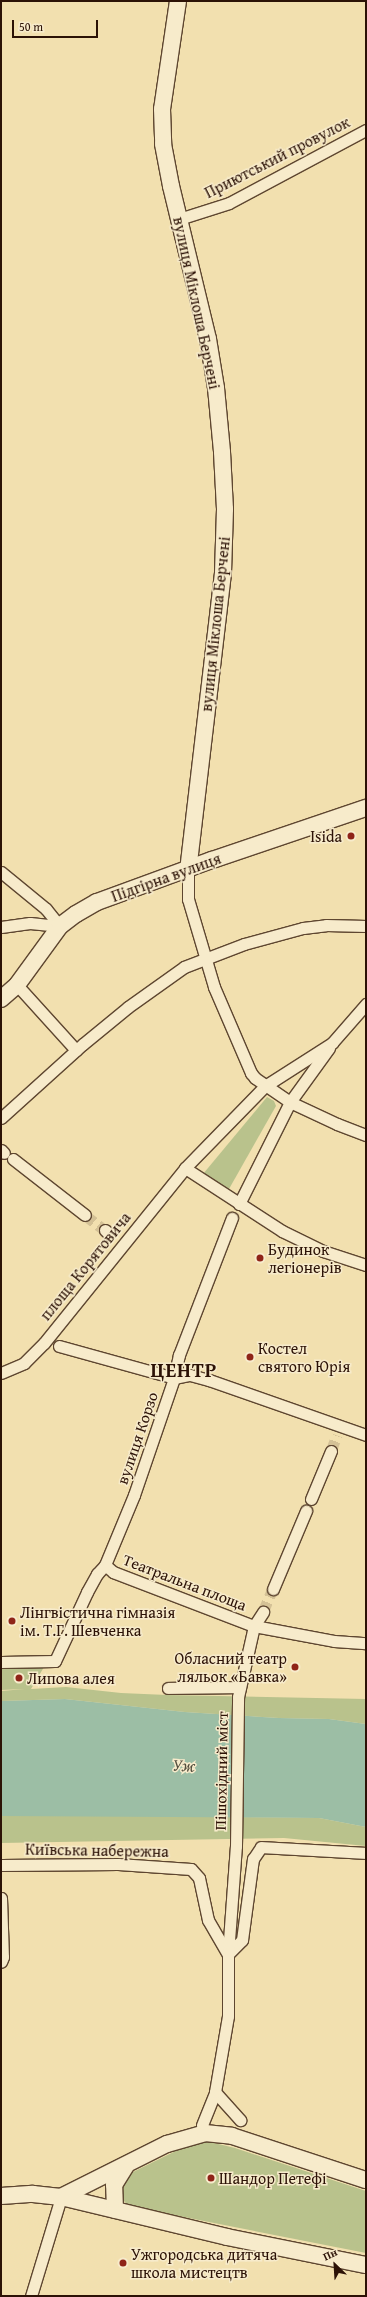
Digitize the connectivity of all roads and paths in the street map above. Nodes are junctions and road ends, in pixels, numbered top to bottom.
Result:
1 (178, 1) edge
2 (366, 130) edge
3 (179, 219) junction
4 (366, 808) edge
5 (188, 869) junction
6 (1, 872) edge
7 (60, 926) junction
8 (366, 926) edge
9 (1, 927) edge
10 (207, 958) junction
11 (17, 985) junction
12 (1, 999) edge
13 (366, 1004) edge
14 (332, 1043) junction
15 (76, 1050) junction
16 (265, 1086) junction
17 (290, 1102) junction
18 (1, 1118) edge
19 (366, 1135) edge
20 (6, 1154) edge
21 (185, 1168) junction
22 (239, 1204) junction
23 (85, 1215) tunnel mouth
24 (232, 1218) dead end
25 (366, 1265) edge
26 (59, 1346) dead end
27 (1, 1373) edge
28 (174, 1378) junction
29 (366, 1435) edge
30 (330, 1451) tunnel mouth
31 (311, 1499) dead end
32 (306, 1512) dead end
33 (105, 1565) junction
34 (274, 1589) tunnel mouth
35 (263, 1612) tunnel mouth
36 (254, 1626) junction
37 (366, 1642) edge
38 (1, 1662) edge
39 (168, 1688) dead end
40 (239, 1692) junction
41 (366, 1853) edge
42 (1, 1867) edge
43 (1, 1898) edge
44 (228, 1954) junction
45 (1, 1962) edge
46 (215, 2092) junction
47 (240, 2120) dead end
48 (202, 2125) dead end
49 (127, 2166) junction
50 (366, 2180) edge
51 (1, 2196) edge
52 (61, 2197) junction
53 (115, 2210) junction
54 (366, 2265) edge
55 (31, 2296) edge

1 - 3 main road, вулиця Міклоша Берчені
2 - 3 street, Приютський провулок
3 - 5 main road, вулиця Міклоша Берчені
4 - 5 main road, Підгірна вулиця
5 - 7 main road, Підгірна вулиця
5 - 10 street
6 - 7 street
7 - 9 street
7 - 11 main road, Підгірна вулиця
8 - 10 street
10 - 15 street
10 - 16 street
11 - 12 main road, Підгірна вулиця
11 - 15 street
13 - 14 street, площа Корятовича
14 - 16 street, площа Корятовича
14 - 17 street, площа Корятовича
15 - 18 street
16 - 17 street
16 - 21 street, площа Корятовича
17 - 19 street
17 - 22 street, площа Корятовича
20 - 23 street
21 - 22 street
21 - 27 street, площа Корятовича
22 - 25 street
24 - 28 street, вулиця Корзо
26 - 28 street
28 - 29 street
28 - 33 street, вулиця Корзо
30 - 31 street
32 - 34 street
33 - 36 street, Театральна площа
33 - 38 street, вулиця Корзо
35 - 36 street, Театральна площа
36 - 37 street, Театральна площа
36 - 40 street, Театральна площа
39 - 40 street
40 - 44 street, Пішохідний міст
41 - 44 street
42 - 44 street, Київська набережна
43 - 45 street
44 - 46 street, Пішохідний міст
46 - 47 street
46 - 48 street, Пішохідний міст
49 - 50 main road
49 - 52 main road
49 - 53 main road
51 - 52 main road
52 - 53 main road
52 - 55 street
53 - 54 main road

